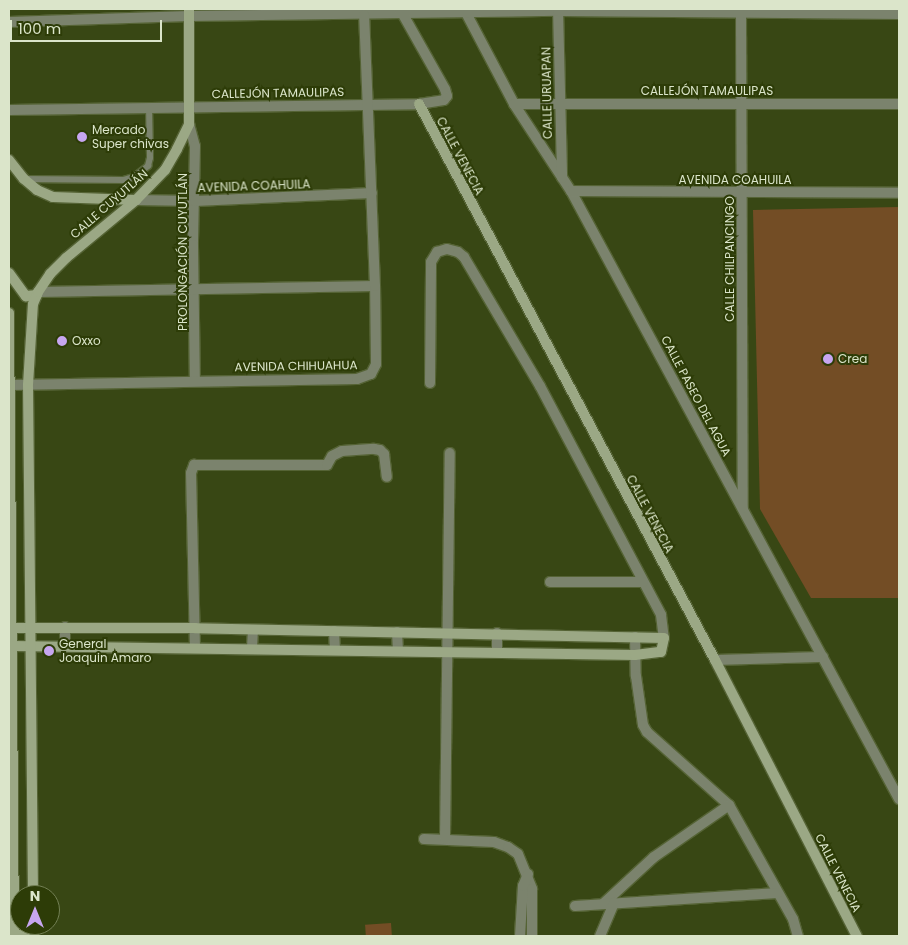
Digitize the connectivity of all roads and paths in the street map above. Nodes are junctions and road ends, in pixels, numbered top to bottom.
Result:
1 (558, 10) edge
2 (465, 11) edge
3 (741, 11) edge
4 (189, 12) edge
5 (401, 12) edge
6 (899, 14) edge
7 (364, 15) junction
8 (9, 22) edge
9 (560, 103) junction
10 (743, 103) junction
11 (419, 104) junction
12 (514, 104) junction
13 (899, 104) edge
14 (370, 105) junction
15 (190, 107) junction
16 (149, 108) junction
17 (9, 110) edge
18 (189, 124) junction
19 (9, 160) edge
20 (562, 178) junction
21 (24, 179) junction
22 (571, 191) junction
23 (372, 193) junction
24 (742, 193) junction
25 (899, 193) edge
26 (136, 200) junction
27 (194, 201) junction
28 (9, 273) edge
29 (375, 286) junction
30 (194, 289) junction
31 (37, 293) junction
32 (9, 313) edge
33 (195, 380) junction
34 (430, 382) dead end
35 (11, 385) junction
36 (28, 385) junction
37 (450, 452) dead end
38 (387, 477) dead end
39 (743, 509) junction
40 (550, 582) dead end
41 (642, 582) junction
42 (29, 627) junction
43 (13, 628) junction
44 (65, 628) junction
45 (195, 628) junction
46 (253, 630) junction
47 (334, 631) junction
48 (398, 632) junction
49 (447, 633) junction
50 (497, 633) junction
51 (634, 637) junction
52 (664, 638) junction
53 (13, 646) junction
54 (30, 646) junction
55 (65, 646) junction
56 (195, 648) junction
57 (252, 648) junction
58 (335, 649) junction
59 (398, 650) junction
60 (446, 651) junction
61 (497, 652) junction
62 (634, 655) junction
63 (823, 657) junction
64 (715, 660) junction
65 (11, 670) edge
66 (899, 799) edge
67 (729, 805) junction
68 (424, 839) dead end
69 (445, 839) junction
70 (33, 868) junction
71 (12, 869) edge
72 (528, 874) junction
73 (12, 885) edge
74 (34, 885) edge
75 (778, 894) junction
76 (609, 904) junction
77 (575, 906) dead end
78 (520, 936) edge
79 (532, 936) edge
80 (600, 936) edge
81 (798, 936) edge
82 (857, 936) edge

1 - 2 street
1 - 3 street
1 - 9 street, CALLE URUAPAN
2 - 5 street
2 - 12 street, CALLE PASEO DEL AGUA
3 - 6 street
3 - 10 street, CALLE CHILPANCINGO
4 - 7 street
4 - 8 street
4 - 15 street, CALLE CUYUTLÁN
5 - 7 street
5 - 11 street, CALLEJÓN TAMAULIPAS
7 - 14 street, AVENIDA CHIHUAHUA
9 - 10 street, CALLEJÓN TAMAULIPAS
9 - 12 street, CALLEJÓN TAMAULIPAS
9 - 20 street, CALLE URUAPAN
10 - 13 street, CALLEJÓN TAMAULIPAS
10 - 24 street, CALLE CHILPANCINGO
11 - 14 street, CALLEJÓN TAMAULIPAS
11 - 64 street, CALLE VENECIA
12 - 20 street, CALLE PASEO DEL AGUA
14 - 15 street, CALLEJÓN TAMAULIPAS
14 - 23 street, AVENIDA CHIHUAHUA
15 - 16 street, CALLEJÓN TAMAULIPAS
15 - 18 street, CALLE CUYUTLÁN
16 - 17 street, CALLEJÓN TAMAULIPAS
16 - 21 lane
18 - 26 street, CALLE CUYUTLÁN
18 - 27 street, PROLONGACIÓN CUYUTLÁN
19 - 21 street
20 - 22 street, CALLE PASEO DEL AGUA
21 - 26 street
22 - 24 street, AVENIDA COAHUILA
22 - 39 street, CALLE PASEO DEL AGUA
23 - 27 street, AVENIDA COAHUILA
23 - 29 street, AVENIDA CHIHUAHUA
24 - 25 street, AVENIDA COAHUILA
24 - 39 street, CALLE CHILPANCINGO
26 - 27 street, AVENIDA COAHUILA
26 - 31 street, CALLE CUYUTLÁN
27 - 30 street, PROLONGACIÓN CUYUTLÁN
28 - 31 street
29 - 30 street
29 - 33 street, AVENIDA CHIHUAHUA
30 - 31 street
30 - 33 street, PROLONGACIÓN CUYUTLÁN
31 - 36 street
32 - 35 street
33 - 36 street, AVENIDA CHIHUAHUA
34 - 41 street
35 - 36 street, AVENIDA CHIHUAHUA
35 - 43 street
36 - 42 street
37 - 49 street
38 - 45 street
39 - 63 street, CALLE PASEO DEL AGUA
40 - 41 street
41 - 52 street
42 - 43 street
42 - 44 street
42 - 54 street
43 - 53 street
44 - 45 street
44 - 55 street
45 - 46 street
45 - 56 street
46 - 47 street
46 - 57 street
47 - 48 street
47 - 58 street
48 - 49 street
48 - 59 street
49 - 50 street
49 - 60 street
50 - 51 street
50 - 61 street
51 - 52 street
51 - 62 street
52 - 62 street
53 - 54 street
53 - 65 street
54 - 55 street
54 - 70 street
55 - 56 street
56 - 57 street
57 - 58 street
58 - 59 street
59 - 60 street
60 - 61 street
60 - 69 street
61 - 62 street
62 - 67 street
63 - 64 street
63 - 66 street, CALLE PASEO DEL AGUA
64 - 82 street, CALLE VENECIA
65 - 71 street
67 - 75 street
67 - 76 street
68 - 69 street
69 - 72 street
70 - 71 street
70 - 74 street
71 - 73 street
72 - 78 street
72 - 79 street
75 - 76 street
75 - 81 street
76 - 77 street
76 - 80 street

